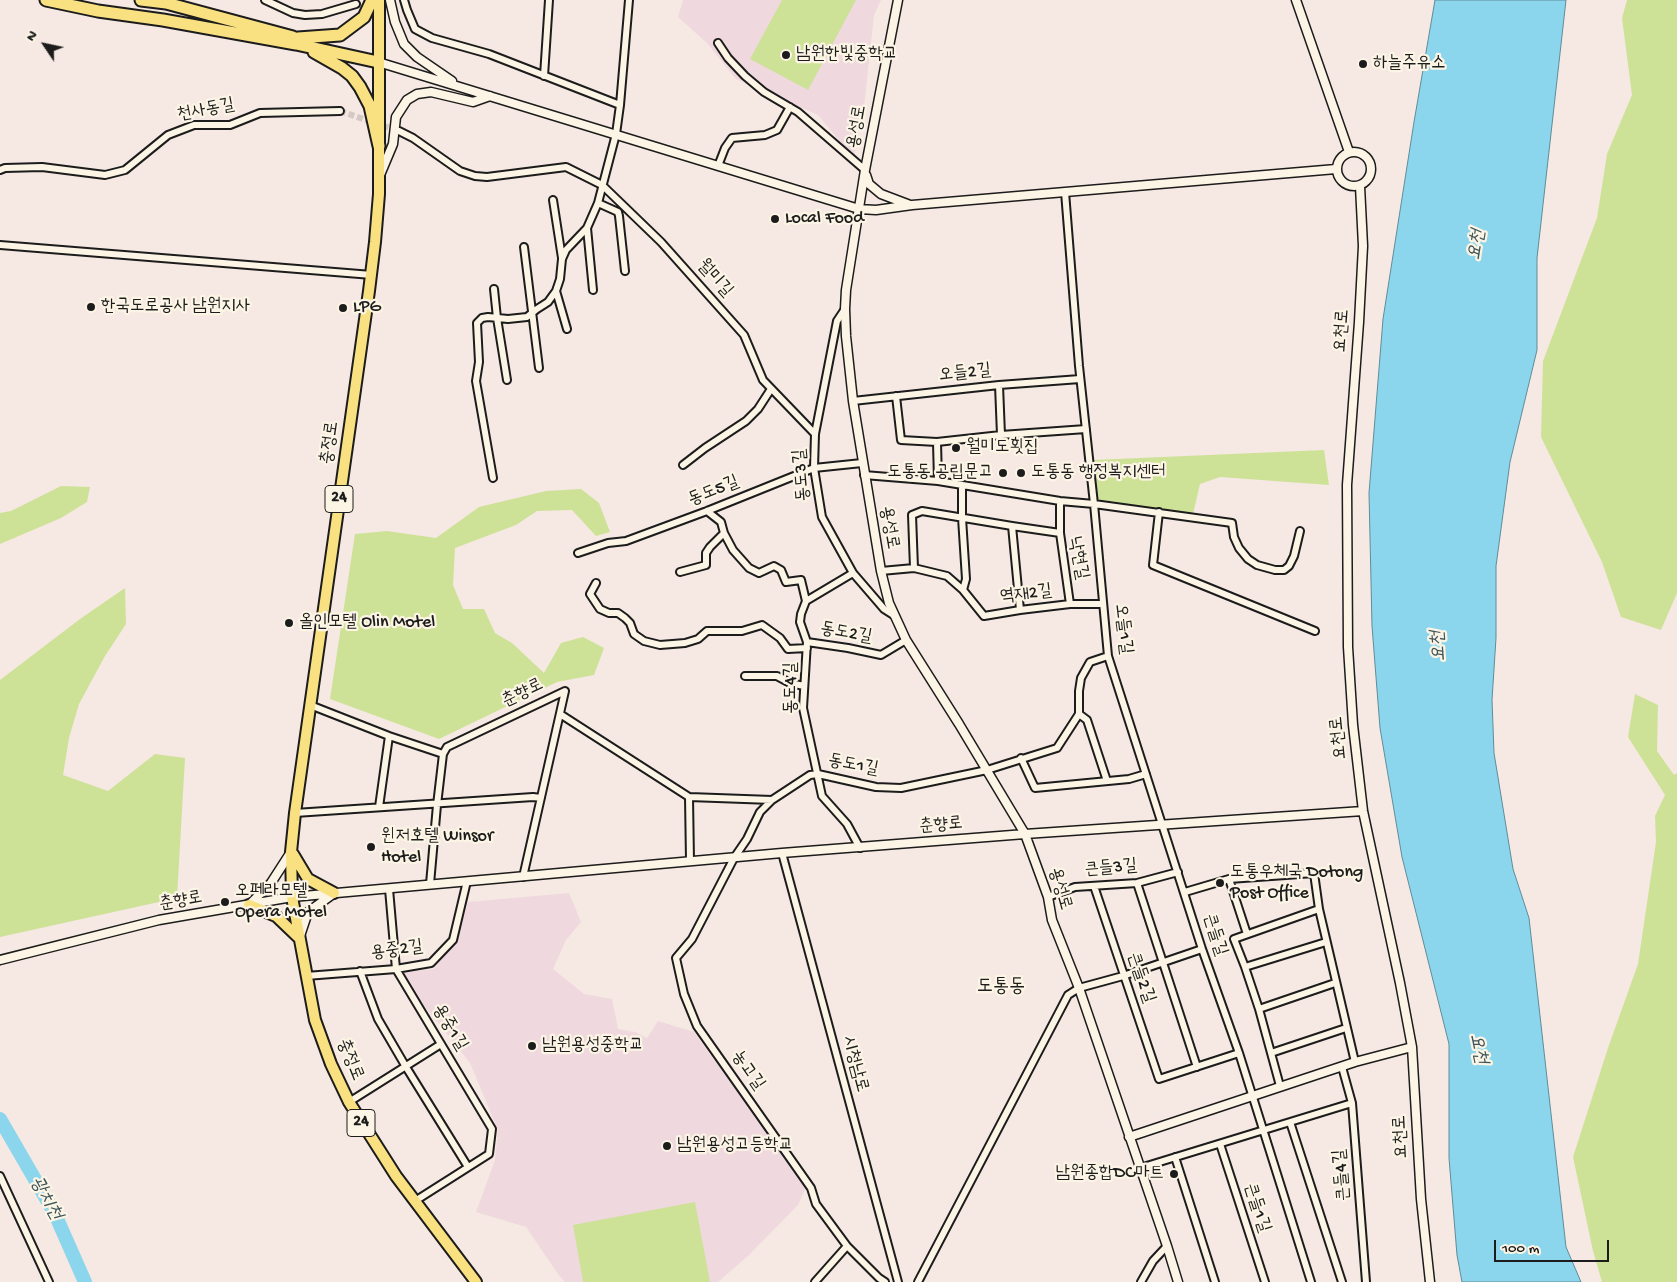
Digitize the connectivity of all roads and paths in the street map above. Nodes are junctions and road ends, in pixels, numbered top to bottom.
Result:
1 (46, 0) edge
2 (141, 0) edge
3 (265, 0) edge
4 (372, 0) edge
5 (379, 0) edge
6 (390, 0) edge
7 (404, 0) edge
8 (549, 0) edge
9 (629, 0) edge
10 (898, 0) edge
11 (1296, 0) edge
12 (356, 4) dead end
13 (297, 41) junction
14 (718, 43) dead end
15 (378, 62) junction
16 (544, 76) junction
17 (460, 86) junction
18 (490, 96) junction
19 (620, 105) junction
20 (790, 107) junction
21 (340, 111) tunnel mouth
22 (399, 132) tunnel mouth
23 (616, 134) junction
24 (379, 146) junction
25 (1349, 152) junction
26 (718, 166) junction
27 (1336, 169) junction
28 (0, 170) edge
29 (865, 170) junction
30 (379, 177) junction
31 (602, 185) junction
32 (1360, 186) junction
33 (1065, 192) junction
34 (553, 200) dead end
35 (598, 203) junction
36 (912, 205) junction
37 (859, 210) junction
38 (587, 228) junction
39 (0, 246) edge
40 (524, 247) dead end
41 (562, 259) junction
42 (625, 271) dead end
43 (372, 275) junction
44 (494, 289) dead end
45 (593, 290) dead end
46 (556, 291) junction
47 (845, 309) junction
48 (532, 313) junction
49 (497, 318) junction
50 (567, 329) dead end
51 (539, 368) dead end
52 (1080, 379) junction
53 (507, 380) dead end
54 (999, 385) junction
55 (772, 389) junction
56 (896, 396) junction
57 (853, 401) junction
58 (1086, 429) junction
59 (815, 434) junction
60 (1001, 435) junction
61 (937, 442) junction
62 (862, 463) junction
63 (684, 465) dead end
64 (814, 468) junction
65 (864, 475) junction
66 (493, 478) dead end
67 (938, 481) junction
68 (962, 486) junction
69 (1060, 501) junction
70 (1094, 504) junction
71 (708, 511) junction
72 (1159, 512) junction
73 (962, 518) junction
74 (1012, 526) junction
75 (1060, 532) junction
76 (1300, 532) dead end
77 (724, 533) junction
78 (578, 553) dead end
79 (914, 568) junction
80 (880, 571) junction
81 (680, 572) dead end
82 (853, 574) junction
83 (596, 583) dead end
84 (963, 590) junction
85 (806, 602) junction
86 (1070, 604) junction
87 (1103, 604) junction
88 (1020, 610) junction
89 (895, 616) junction
90 (1315, 631) dead end
91 (906, 640) junction
92 (807, 645) junction
93 (1108, 656) junction
94 (745, 676) dead end
95 (804, 686) junction
96 (310, 705) junction
97 (560, 714) junction
98 (1079, 714) junction
99 (389, 736) junction
100 (443, 754) junction
101 (1021, 758) junction
102 (987, 770) junction
103 (818, 774) junction
104 (1146, 774) junction
105 (1107, 781) junction
106 (689, 797) junction
107 (541, 798) junction
108 (772, 800) junction
109 (437, 804) junction
110 (379, 807) junction
111 (1363, 811) junction
112 (295, 813) junction
113 (1163, 825) junction
114 (1025, 834) junction
115 (860, 848) junction
116 (292, 852) junction
117 (782, 853) junction
118 (734, 858) junction
119 (690, 861) junction
120 (1178, 872) junction
121 (523, 877) junction
122 (1229, 879) junction
123 (467, 881) junction
124 (1137, 883) junction
125 (430, 884) junction
126 (1094, 886) junction
127 (389, 889) junction
128 (1185, 892) junction
129 (334, 893) junction
130 (292, 897) junction
131 (1048, 897) junction
132 (249, 905) junction
133 (1319, 909) junction
134 (1248, 934) junction
135 (299, 938) junction
136 (1326, 942) junction
137 (1202, 949) junction
138 (0, 960) edge
139 (1164, 962) junction
140 (1245, 967) junction
141 (396, 969) junction
142 (360, 971) junction
143 (306, 976) junction
144 (1124, 976) junction
145 (1335, 984) junction
146 (1079, 988) junction
147 (1259, 1009) junction
148 (1346, 1028) junction
149 (441, 1044) junction
150 (1412, 1047) junction
151 (1239, 1053) junction
152 (1271, 1053) junction
153 (1355, 1062) junction
154 (406, 1067) junction
155 (1196, 1067) junction
156 (1342, 1067) junction
157 (1280, 1086) junction
158 (1252, 1096) junction
159 (348, 1102) junction
160 (1352, 1103) junction
161 (1290, 1122) junction
162 (1262, 1131) junction
163 (1129, 1137) junction
164 (1220, 1144) junction
165 (1175, 1158) junction
166 (468, 1166) junction
167 (1140, 1168) junction
168 (0, 1176) edge
169 (415, 1201) junction
170 (847, 1246) junction
171 (1168, 1246) junction
172 (49, 1282) edge
173 (476, 1282) edge
174 (815, 1282) edge
175 (885, 1282) edge
176 (898, 1282) edge
177 (918, 1282) edge
178 (1141, 1282) edge
179 (1178, 1282) edge
180 (1215, 1282) edge
181 (1265, 1282) edge
182 (1311, 1282) edge
183 (1342, 1282) edge
184 (1366, 1282) edge
185 (1430, 1282) edge

1 - 13 highway
2 - 13 highway
3 - 12 street
4 - 13 highway
5 - 15 main road, 충정로 / 24
6 - 17 street
7 - 16 street
8 - 16 street
9 - 19 street
10 - 29 street, 용성로
11 - 25 street
13 - 15 highway
13 - 24 highway
14 - 20 street
15 - 17 street
15 - 24 main road, 충정로 / 24
16 - 19 street
17 - 18 street
18 - 23 street
18 - 30 street
19 - 23 street
20 - 26 street
20 - 29 street
21 - 28 street, 천사동길
22 - 31 street, 월미길
23 - 26 street
23 - 31 street
24 - 30 main road, 충정로 / 24
25 - 27 street
25 - 32 street, 요천로
26 - 37 street
27 - 32 street
27 - 33 street
29 - 36 street
29 - 37 street, 용성로
30 - 43 main road, 충정로 / 24
31 - 35 street
31 - 55 street, 월미길
32 - 111 street, 요천로
33 - 36 street
33 - 52 street, 오들1길
34 - 41 street
35 - 38 street
35 - 42 street
36 - 37 street
37 - 47 street, 용성로
38 - 41 street
38 - 45 street
39 - 43 street
40 - 48 street
41 - 46 street
43 - 96 main road, 충정로 / 24
44 - 49 street
46 - 48 street
46 - 50 street
47 - 57 street, 용성로
47 - 59 street, 동도3길
48 - 49 street
48 - 51 street
49 - 53 street
49 - 66 street
52 - 54 street, 오들2길
52 - 58 street, 오들1길
54 - 56 street, 오들2길
54 - 60 street
55 - 59 street, 월미길
55 - 63 street
56 - 57 street, 오들2길
56 - 61 street
57 - 62 street, 용성로
58 - 60 street
58 - 70 street, 오들1길
59 - 64 street, 동도3길
60 - 61 street
61 - 67 street
62 - 64 street, 동도5길
62 - 65 street, 용성로
64 - 71 street, 동도5길
64 - 82 street, 동도3길
65 - 67 street
65 - 80 street, 용성로
67 - 68 street
68 - 69 street
68 - 73 street
69 - 70 street
69 - 75 street
70 - 72 street
70 - 87 street, 오들1길
71 - 77 street
71 - 78 street, 동도5길
72 - 76 street
72 - 90 street
73 - 74 street, 낙현길
73 - 79 street, 낙현길
73 - 84 street
74 - 75 street, 낙현길
74 - 88 street
75 - 86 street, 낙현길
77 - 81 street
77 - 85 street
79 - 80 street, 역재2길
79 - 84 street, 역재2길
80 - 89 street, 용성로
82 - 85 street
82 - 89 street, 동도3길
83 - 92 street, 동도2길
84 - 88 street, 역재2길
85 - 92 street, 동도4길
86 - 87 street, 역재2길
86 - 88 street, 역재2길
87 - 93 street, 오들1길
89 - 91 street, 용성로
91 - 92 street, 동도2길
91 - 102 street, 용성로
92 - 95 street, 동도4길
93 - 98 street
93 - 104 street, 오들1길
94 - 95 street
95 - 103 street, 동도4길
96 - 99 street
96 - 112 main road, 충정로 / 24
97 - 100 street, 춘향로
97 - 106 street
97 - 107 street, 춘향로
98 - 101 street, 동도1길
98 - 105 street
99 - 100 street
99 - 110 street
100 - 109 street
101 - 102 street, 동도1길
101 - 105 street
102 - 103 street, 동도1길
102 - 114 street, 용성로
103 - 108 street, 동도1길
103 - 115 street, 동도4길
104 - 105 street
104 - 113 street, 오들1길
106 - 108 street
106 - 119 street
107 - 109 street
107 - 121 street, 춘향로
108 - 118 street, 동도1길
109 - 110 street
109 - 125 street
110 - 112 street
111 - 113 street, 춘향로
111 - 150 street, 요천로
112 - 116 main road, 충정로 / 24
113 - 114 street, 춘향로
113 - 120 street, 큰들길
114 - 115 street, 춘향로
114 - 131 street, 용성로
115 - 117 street, 춘향로
116 - 129 main road
116 - 130 main road, 충정로 / 24
116 - 132 street
117 - 118 street, 춘향로
117 - 176 street, 시청남로
118 - 119 street, 춘향로
118 - 170 street, 농고길
119 - 121 street, 춘향로
120 - 124 street, 큰들3길
120 - 128 street, 큰들길
121 - 123 street, 춘향로
122 - 128 street
122 - 133 street
122 - 134 street
123 - 125 street, 춘향로
123 - 141 street, 용중2길
124 - 126 street, 큰들3길
124 - 139 street
125 - 127 street, 춘향로
126 - 131 street, 큰들3길
126 - 144 street, 큰들2길
127 - 129 street, 춘향로
127 - 141 street, 용중1길
128 - 137 street, 큰들길
129 - 130 street, 춘향로
129 - 135 street
130 - 132 street, 춘향로
130 - 135 main road, 충정로 / 24
131 - 146 street, 용성로
132 - 135 main road
132 - 138 street, 춘향로
133 - 134 street
133 - 136 street
134 - 140 street
135 - 143 main road, 충정로 / 24
136 - 140 street
136 - 145 street
137 - 139 street
137 - 151 street, 큰들길
139 - 144 street
139 - 155 street
140 - 147 street
141 - 142 street, 용중2길
141 - 149 street, 용중1길
142 - 143 street, 용중2길
142 - 154 street
143 - 159 main road, 충정로 / 24
144 - 146 street
144 - 155 street, 큰들2길
145 - 147 street
145 - 148 street
146 - 163 street, 용성로
146 - 177 street
147 - 152 street
148 - 152 street
148 - 153 street
149 - 154 street
149 - 166 street, 용중1길
150 - 153 street
150 - 185 street, 요천로
151 - 155 street
151 - 158 street, 큰들길
152 - 157 street
153 - 156 street
154 - 159 street
154 - 166 street
156 - 157 street
156 - 160 street, 큰들4길
157 - 158 street
158 - 162 street, 큰들길
158 - 163 street
159 - 169 main road, 충정로 / 24
160 - 161 street
160 - 184 street, 큰들4길
161 - 162 street
161 - 183 street
162 - 164 street
162 - 182 street, 큰들길
163 - 167 street, 용성로
164 - 165 street
164 - 181 street, 큰들1길
165 - 167 street
165 - 180 street
166 - 169 street, 용중1길
167 - 171 street, 용성로
168 - 172 street
169 - 173 main road, 충정로 / 24
170 - 174 street
170 - 175 street, 농고길
171 - 178 street
171 - 179 street, 용성로

